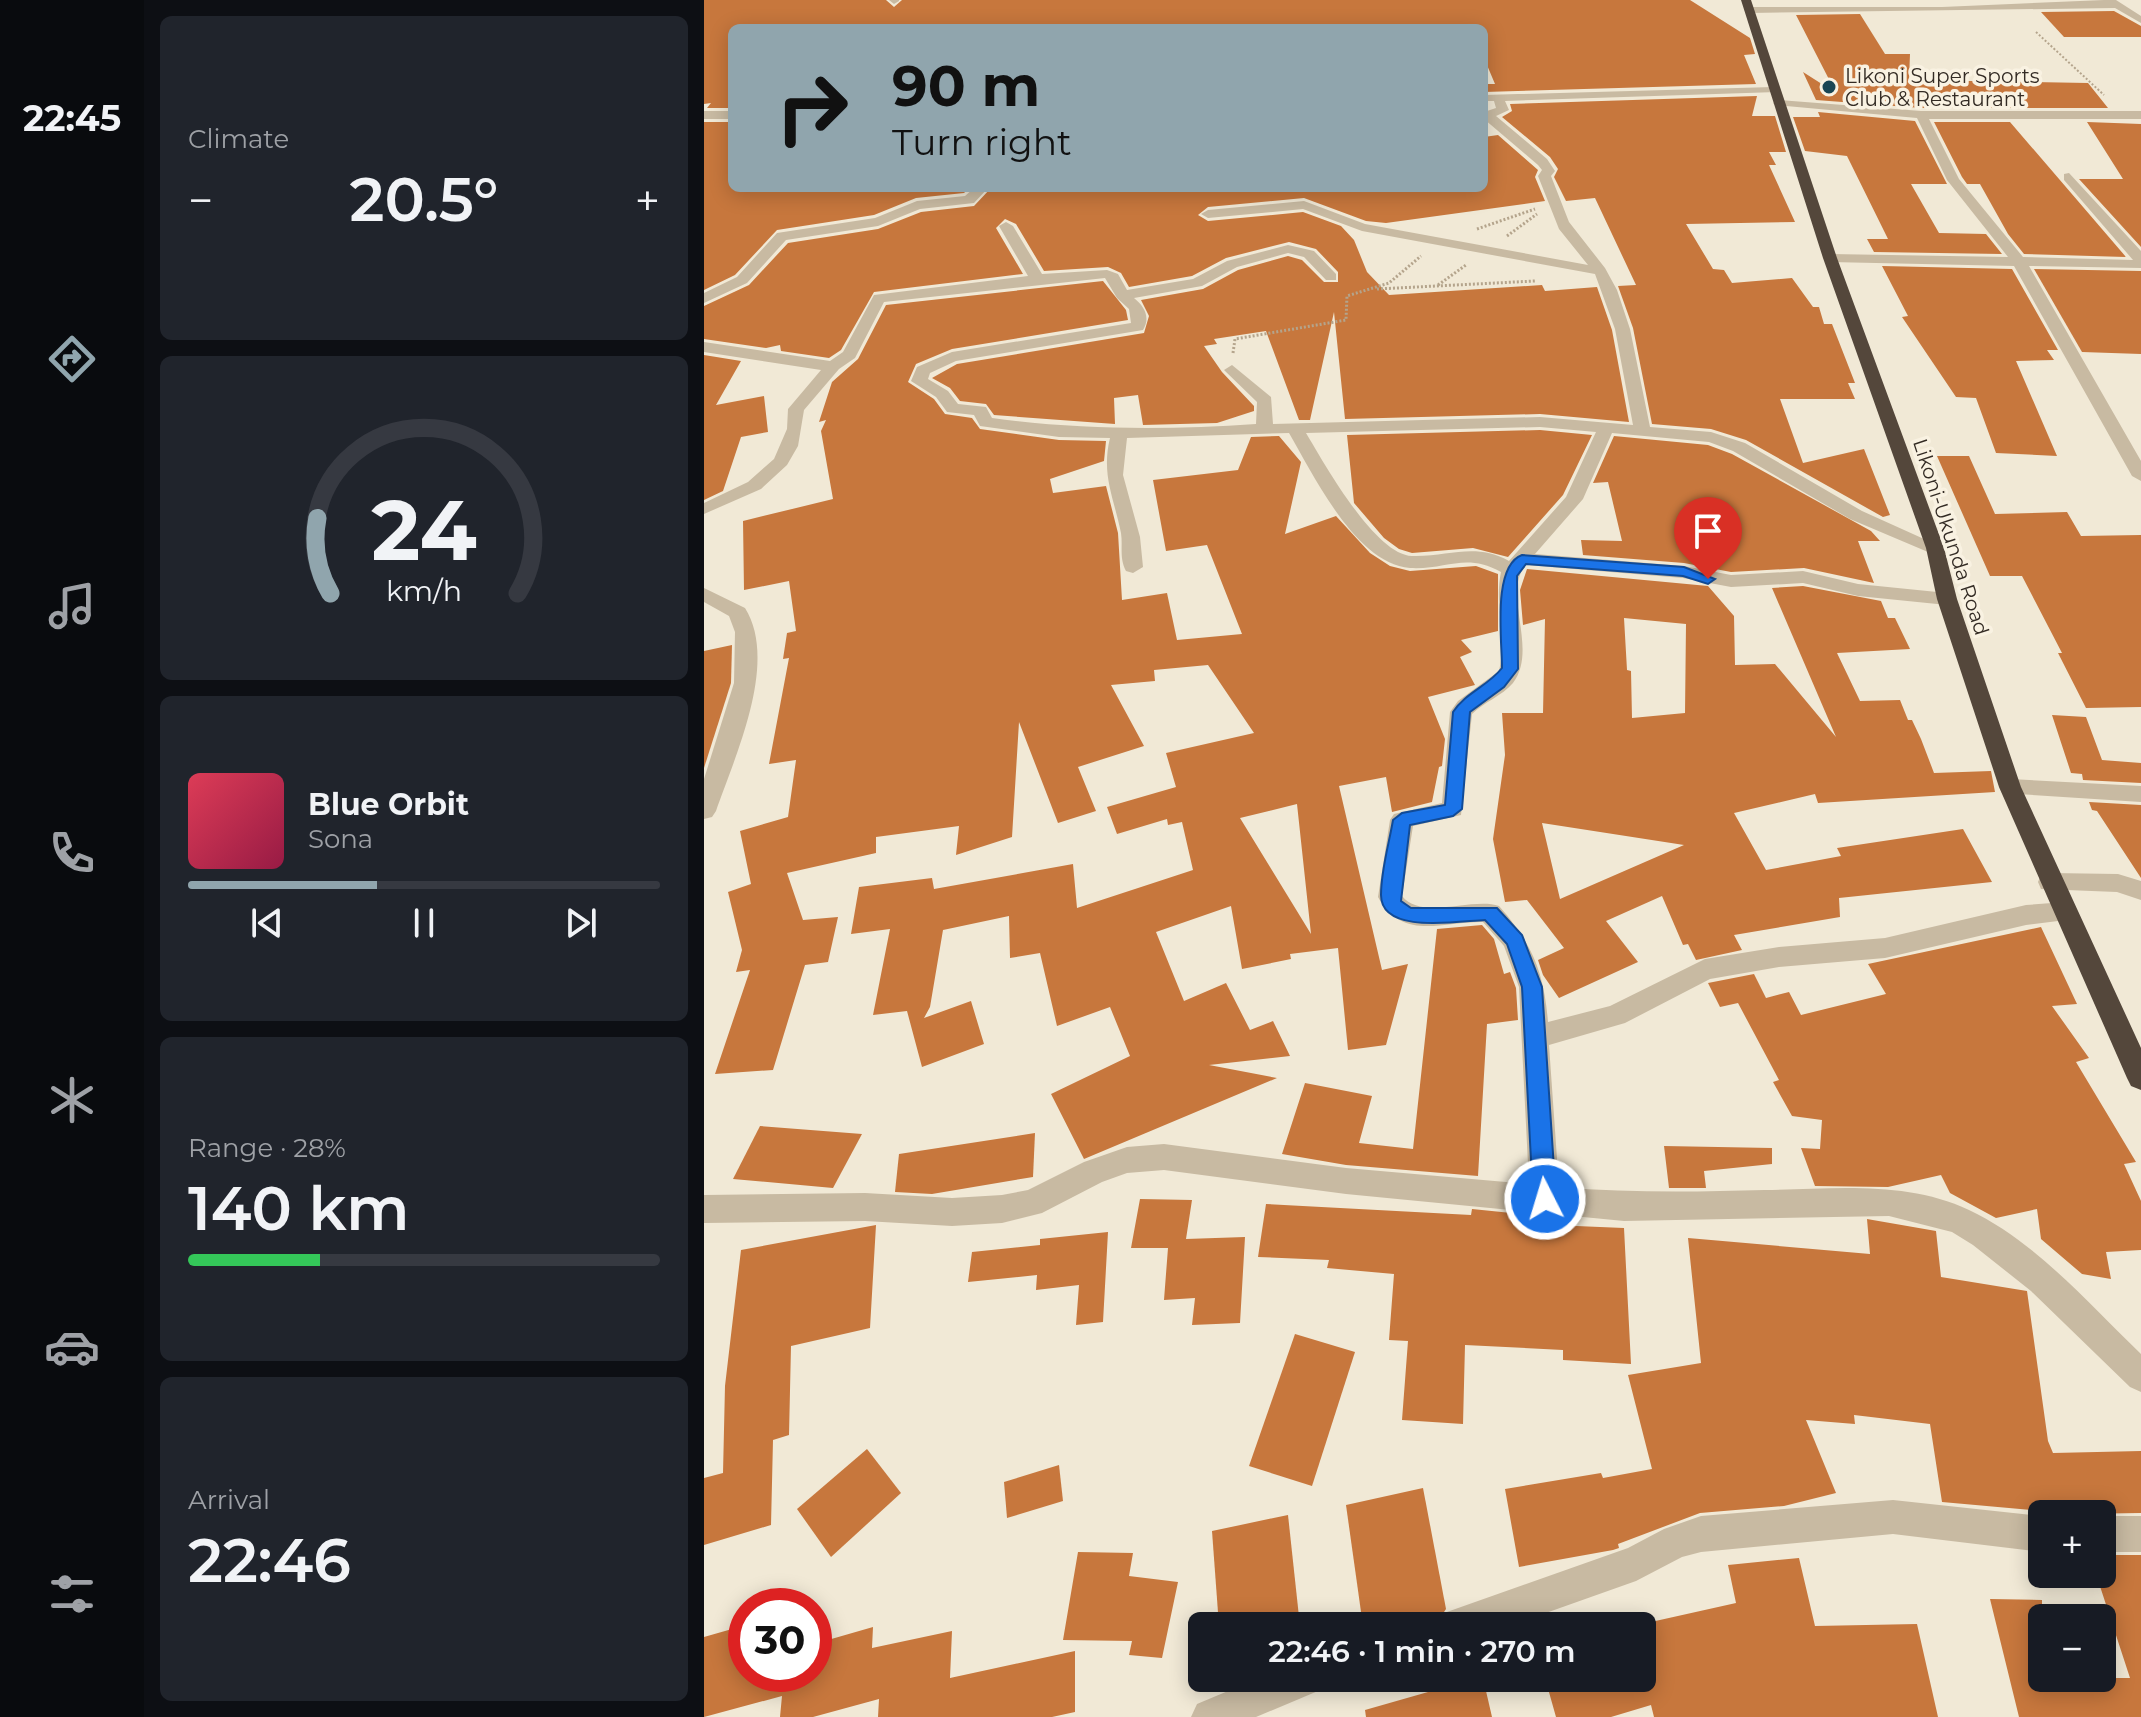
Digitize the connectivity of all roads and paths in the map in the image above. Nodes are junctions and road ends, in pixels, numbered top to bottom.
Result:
1 (1895, 0) edge
2 (2112, 2) edge
3 (1748, 5) edge
4 (1903, 10) junction
5 (2141, 20) edge
6 (2036, 32) dead end
7 (1776, 97) junction
8 (1491, 98) edge
9 (704, 115) edge
10 (728, 115) edge
11 (1488, 115) edge
12 (1921, 115) junction
13 (2125, 115) junction
14 (2141, 115) edge
15 (1488, 116) edge
16 (2069, 177) dead end
17 (977, 192) edge
18 (1303, 192) edge
19 (1304, 205) junction
20 (1208, 214) dead end
21 (1006, 226) dead end
22 (1830, 258) junction
23 (2141, 262) edge
24 (2020, 263) junction
25 (1573, 267) junction
26 (1599, 271) junction
27 (1331, 277) dead end
28 (1036, 279) junction
29 (1389, 283) dead end
30 (1368, 289) junction
31 (1122, 295) junction
32 (704, 299) edge
33 (704, 347) edge
34 (833, 366) junction
35 (1232, 370) joint
36 (1294, 428) junction
37 (1264, 429) junction
38 (1605, 430) junction
39 (1120, 432) junction
40 (1643, 432) junction
41 (2141, 476) edge
42 (704, 509) edge
43 (1935, 548) junction
44 (1516, 565) junction
45 (1133, 567) dead end
46 (704, 594) edge
47 (1947, 599) junction
48 (2010, 787) junction
49 (2141, 794) edge
50 (704, 811) edge
51 (2050, 882) junction
52 (2141, 891) edge
53 (2065, 912) junction
54 (1535, 1037) junction
55 (2141, 1078) edge
56 (1545, 1199) junction
57 (704, 1209) edge
58 (2141, 1376) edge
59 (2028, 1532) edge
60 (2116, 1534) edge
61 (2141, 1534) edge
62 (1497, 1612) edge
63 (1271, 1692) edge
64 (1210, 1717) edge

1 - 4 street
2 - 4 street
2 - 5 street
3 - 4 street
3 - 7 highway, Likoni-Ukunda Road
6 - 13 path
7 - 8 street
7 - 12 street
7 - 22 highway, Likoni-Ukunda Road
8 - 11 street
9 - 10 street
12 - 13 street
12 - 24 street
13 - 14 street
15 - 26 street
16 - 23 street
17 - 32 street
18 - 19 street
19 - 20 street
19 - 25 street
21 - 28 street
22 - 24 street
22 - 43 highway, Likoni-Ukunda Road
23 - 24 street
24 - 41 street
25 - 26 street
25 - 30 path
26 - 40 street
27 - 31 street
28 - 31 street
28 - 34 street
29 - 30 path
30 - 35 path
31 - 39 street
33 - 34 street
34 - 42 street
35 - 37 street
36 - 37 street
36 - 38 street
36 - 44 street
37 - 39 street
38 - 40 street
38 - 44 street
39 - 45 street
40 - 43 street
43 - 47 highway, Likoni-Ukunda Road
44 - 47 street
44 - 54 street
46 - 50 street
47 - 48 highway, Likoni-Ukunda Road
48 - 49 street
48 - 51 highway, Likoni-Ukunda Road
51 - 52 street
51 - 53 highway, Likoni-Ukunda Road
53 - 54 street
53 - 55 highway, Likoni-Ukunda Road
54 - 56 street
56 - 57 street
56 - 58 street
59 - 62 street
60 - 61 street
63 - 64 street

